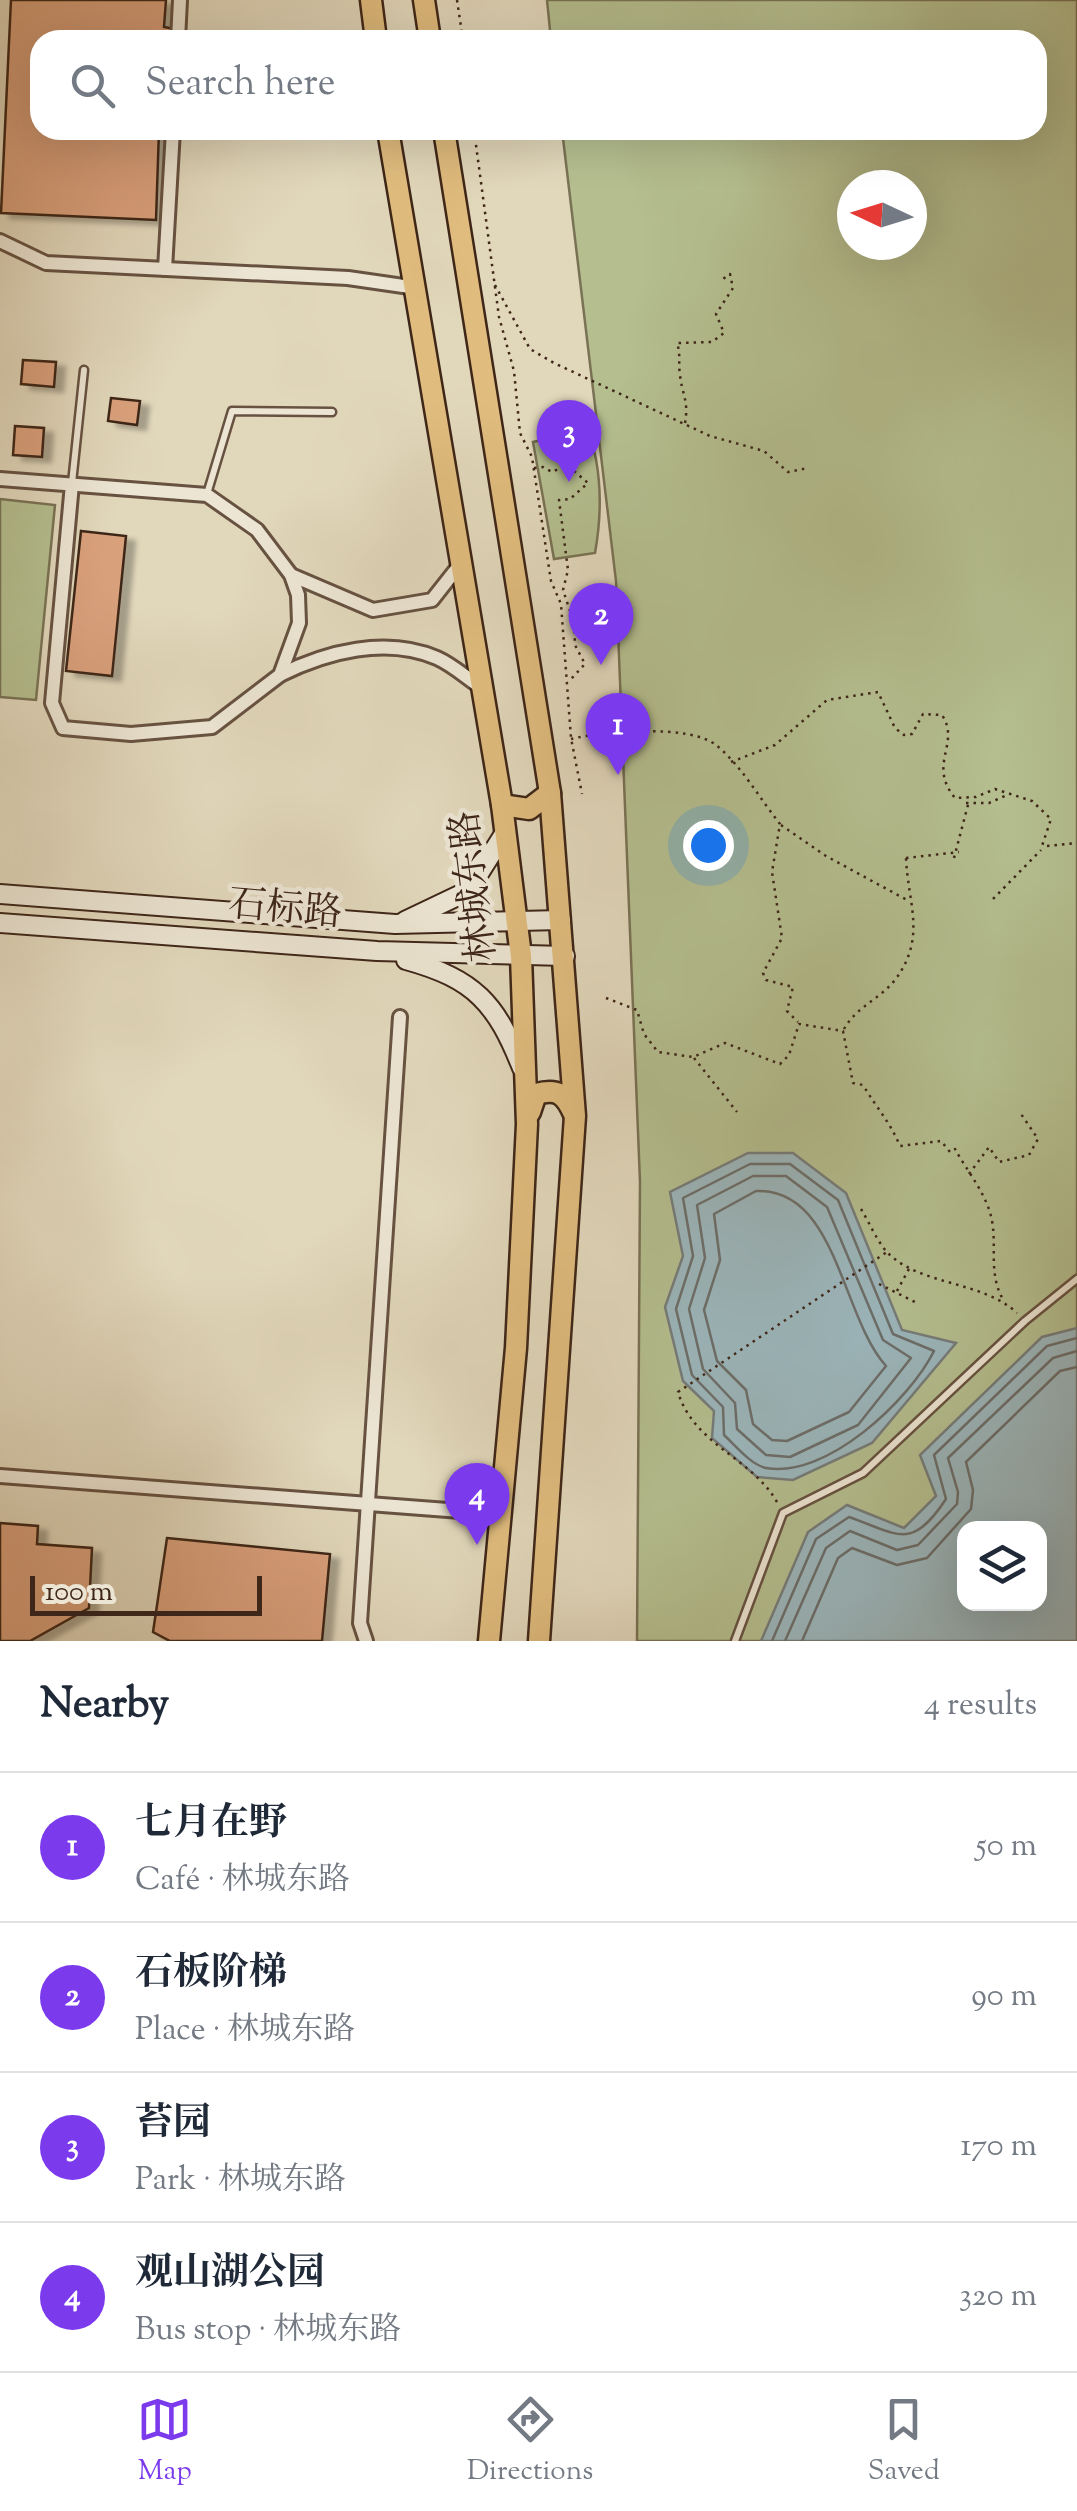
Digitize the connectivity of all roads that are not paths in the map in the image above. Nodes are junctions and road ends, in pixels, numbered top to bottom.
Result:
1 (180, 0) edge
2 (371, 0) edge
3 (424, 0) edge
4 (178, 30) edge
5 (375, 30) edge
6 (428, 30) edge
7 (172, 140) edge
8 (390, 140) edge
9 (446, 140) edge
10 (0, 241) edge
11 (165, 269) junction
12 (417, 288) junction
13 (84, 370) dead end
14 (332, 412) dead end
15 (0, 479) edge
16 (72, 484) junction
17 (207, 495) junction
18 (462, 562) junction
19 (292, 575) junction
20 (280, 674) junction
21 (483, 689) junction
22 (550, 793) junction
23 (502, 805) junction
24 (504, 834) junction
25 (0, 894) edge
26 (561, 920) junction
27 (0, 922) edge
28 (516, 923) junction
29 (395, 924) junction
30 (440, 926) junction
31 (377, 952) junction
32 (439, 954) junction
33 (521, 956) junction
34 (565, 956) junction
35 (400, 1017) dead end
36 (526, 1079) junction
37 (575, 1116) junction
38 (527, 1124) junction
39 (1077, 1279) edge
40 (0, 1476) edge
41 (366, 1504) junction
42 (500, 1514) junction
43 (366, 1641) edge
44 (489, 1641) edge
45 (539, 1641) edge
46 (736, 1641) edge

1 - 4 street
2 - 5 main road
3 - 6 main road
7 - 11 street
8 - 12 main road, 林城东路
9 - 22 main road
10 - 11 street
11 - 12 street
12 - 18 main road, 林城东路
13 - 16 lane
14 - 17 lane
15 - 16 street
16 - 17 street
16 - 20 street
17 - 19 street
18 - 19 street
18 - 21 main road, 林城东路
19 - 20 street
20 - 21 street
21 - 23 main road, 林城东路
22 - 23 main road
22 - 26 main road
23 - 24 main road, 林城东路
24 - 28 main road, 林城东路
24 - 29 main road
25 - 29 main road, 石标路
26 - 28 main road, 石标路
26 - 34 main road
27 - 31 main road, 石标路
28 - 30 main road, 石标路
28 - 33 main road, 林城东路
29 - 30 main road, 石标路
30 - 32 main road
31 - 32 main road, 石标路
31 - 36 main road
32 - 33 main road, 石标路
33 - 34 main road, 石标路
33 - 36 main road, 林城东路
34 - 37 main road
35 - 41 street
36 - 38 main road, 林城东路
37 - 38 main road
37 - 45 main road
38 - 42 main road, 林城东路
39 - 46 lane
40 - 41 street
41 - 42 street
41 - 43 street
42 - 44 main road, 林城东路

